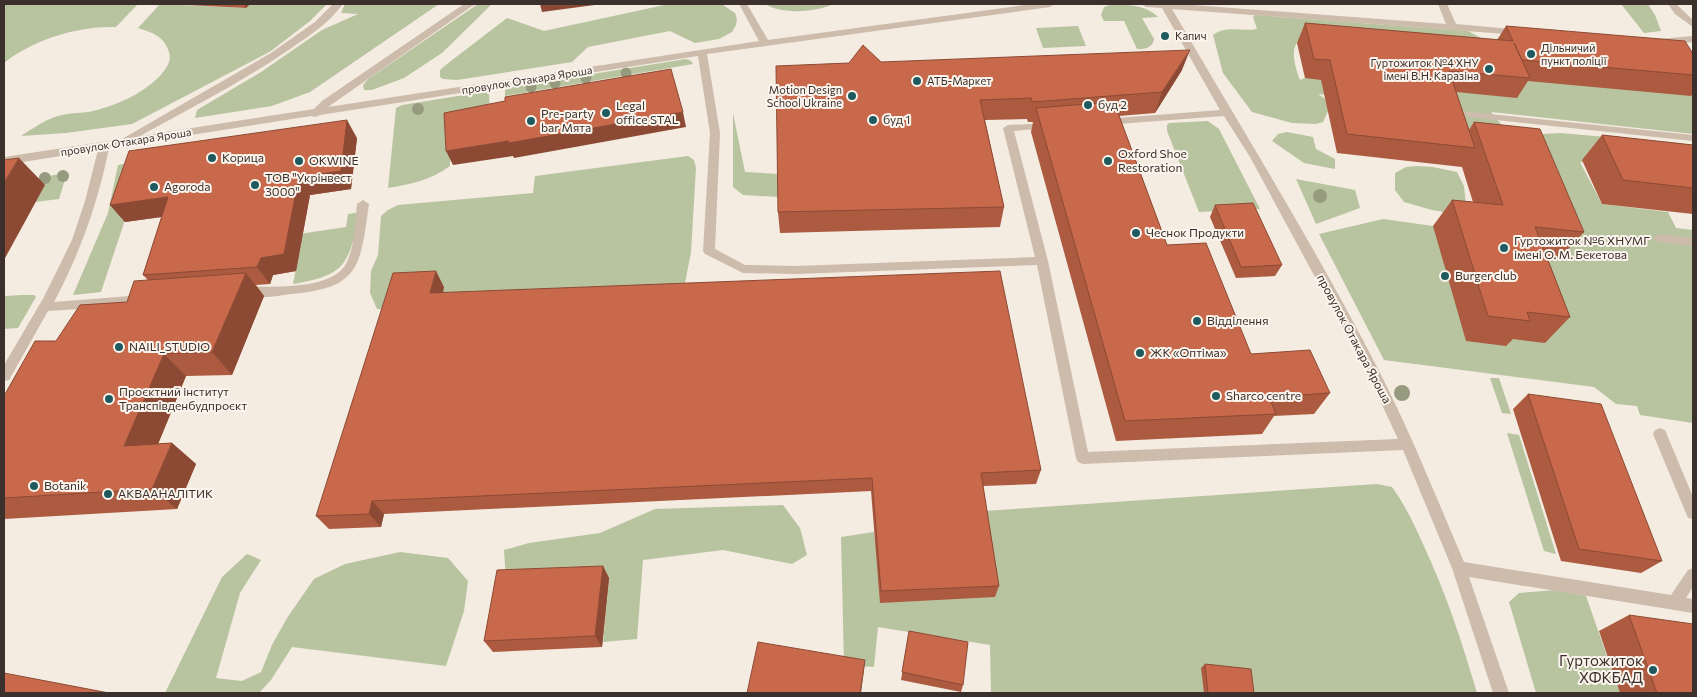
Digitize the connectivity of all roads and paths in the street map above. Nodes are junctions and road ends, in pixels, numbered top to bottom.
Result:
1 (338, 4) edge
2 (470, 4) edge
3 (743, 4) edge
4 (1050, 4) edge
5 (1146, 4) edge
6 (1443, 4) edge
7 (1672, 4) edge
8 (1165, 5) edge
9 (1693, 24) edge
10 (1452, 27) junction
11 (1530, 33) edge
12 (1693, 39) edge
13 (1647, 42) edge
14 (765, 43) junction
15 (702, 52) junction
16 (1227, 113) junction
17 (315, 114) junction
18 (1461, 114) edge
19 (1094, 122) edge
20 (1056, 125) edge
21 (1693, 138) edge
22 (120, 143) junction
23 (104, 145) junction
24 (4, 161) edge
25 (363, 204) dead end
26 (1659, 238) dead end
27 (1693, 242) edge
28 (1042, 261) junction
29 (237, 293) edge
30 (159, 298) edge
31 (46, 307) junction
32 (4, 376) edge
33 (1660, 434) dead end
34 (1407, 444) junction
35 (1693, 513) edge
36 (1459, 568) junction
37 (1693, 575) edge
38 (1674, 603) junction
39 (1693, 606) edge
40 (1501, 693) edge

1 - 22 street
2 - 17 street
3 - 14 street
4 - 14 street, провулок Отакара Яроша
5 - 8 street
6 - 10 street
7 - 9 street
8 - 10 street
8 - 16 street, провулок Отакара Яроша
10 - 11 street
12 - 13 street
14 - 15 street, провулок Отакара Яроша
15 - 17 street, провулок Отакара Яроша
15 - 28 street
16 - 19 street
16 - 34 street, провулок Отакара Яроша
17 - 22 street, провулок Отакара Яроша
18 - 21 street
20 - 28 street
22 - 23 street, провулок Отакара Яроша
23 - 24 street, провулок Отакара Яроша
23 - 31 street
25 - 29 street
26 - 27 street
28 - 34 street
30 - 31 street
31 - 32 street
33 - 35 street
34 - 36 street, провулок Отакара Яроша
36 - 38 street
36 - 40 street, провулок Отакара Яроша
37 - 38 street
38 - 39 street

